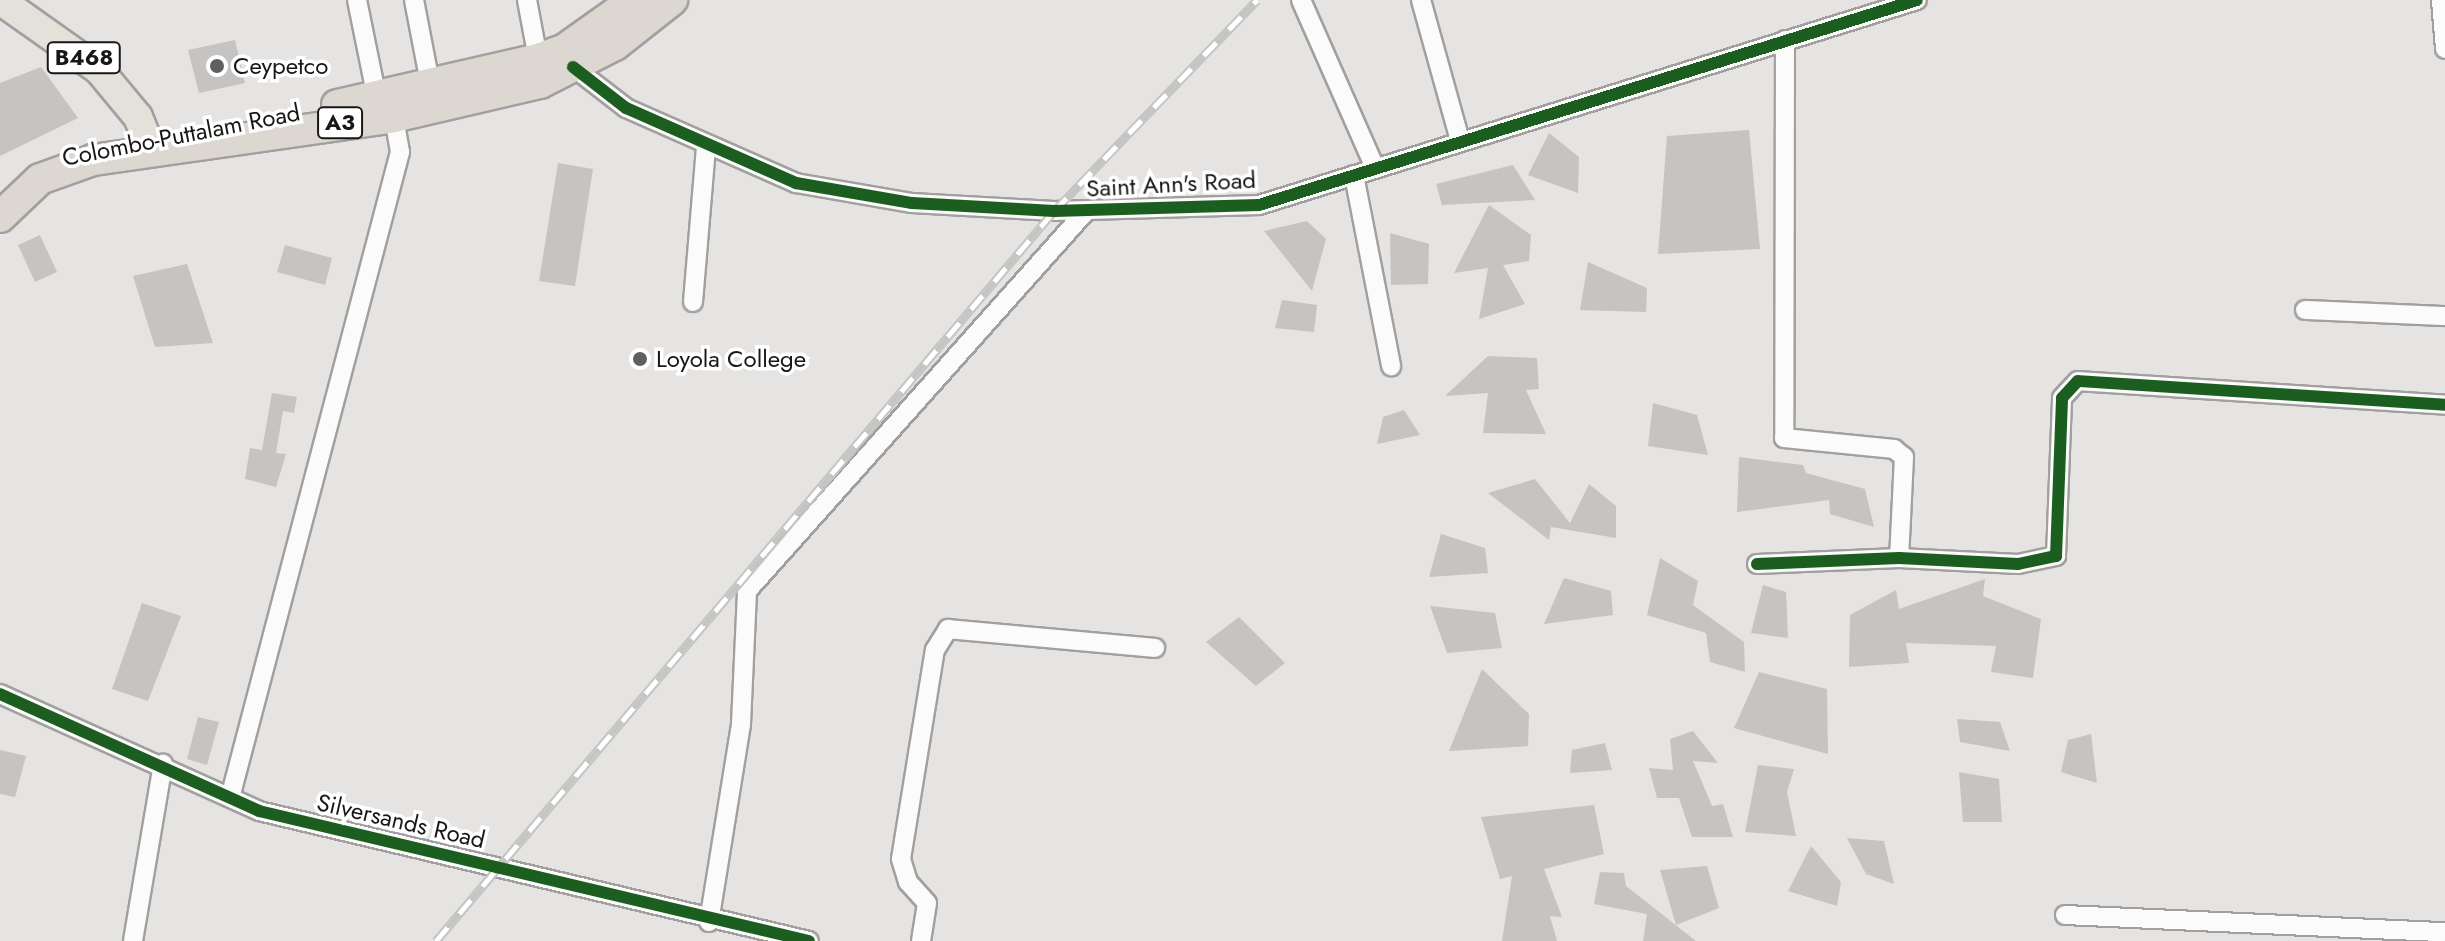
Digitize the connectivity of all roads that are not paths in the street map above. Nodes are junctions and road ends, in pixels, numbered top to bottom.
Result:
1 (357, 0) edge
2 (414, 0) edge
3 (527, 0) edge
4 (634, 0) edge
5 (672, 0) edge
6 (1301, 0) edge
7 (1421, 0) edge
8 (1917, 0) edge
9 (2441, 0) edge
10 (13, 4) edge
11 (1785, 40) junction
12 (2445, 49) edge
13 (556, 59) junction
14 (431, 88) junction
15 (385, 107) junction
16 (1460, 141) junction
17 (149, 144) junction
18 (706, 147) junction
19 (1375, 168) junction
20 (1354, 175) junction
21 (0, 187) edge
22 (1086, 211) junction
23 (0, 217) edge
24 (693, 302) dead end
25 (2305, 310) dead end
26 (2445, 316) edge
27 (1391, 366) dead end
28 (2445, 405) edge
29 (1899, 558) junction
30 (1757, 564) dead end
31 (1155, 648) dead end
32 (0, 694) edge
33 (163, 764) junction
34 (231, 794) junction
35 (2065, 915) dead end
36 (709, 922) junction
37 (2445, 932) edge
38 (133, 941) edge
39 (809, 941) edge
40 (921, 941) edge

1 - 15 street
2 - 14 street
3 - 13 street
4 - 13 highway, Colombo-Puttalam Road / A3
5 - 13 highway, Colombo-Puttalam Road / A3
6 - 19 street
7 - 16 street
8 - 11 street, Saint Ann's Road
9 - 12 street
10 - 17 main road, B468
11 - 16 street, Saint Ann's Road
11 - 29 street
13 - 14 highway, Colombo-Puttalam Road / A3
13 - 15 highway, Colombo-Puttalam Road / A3
13 - 18 street, Saint Ann's Road
14 - 15 highway, Colombo-Puttalam Road / A3
15 - 17 highway, Colombo-Puttalam Road / A3
15 - 34 street
16 - 19 street, Saint Ann's Road
17 - 21 highway, Colombo-Puttalam Road / A3
17 - 23 highway, Colombo-Puttalam Road / A3
18 - 22 street, Saint Ann's Road
18 - 24 street
19 - 20 street, Saint Ann's Road
20 - 22 street, Saint Ann's Road
20 - 27 street
22 - 36 street
25 - 26 street
28 - 29 street
29 - 30 street
31 - 40 street
32 - 33 street, Silversands Road
33 - 34 street, Silversands Road
33 - 38 street
34 - 36 street, Silversands Road
35 - 37 street
36 - 39 street, Silversands Road

